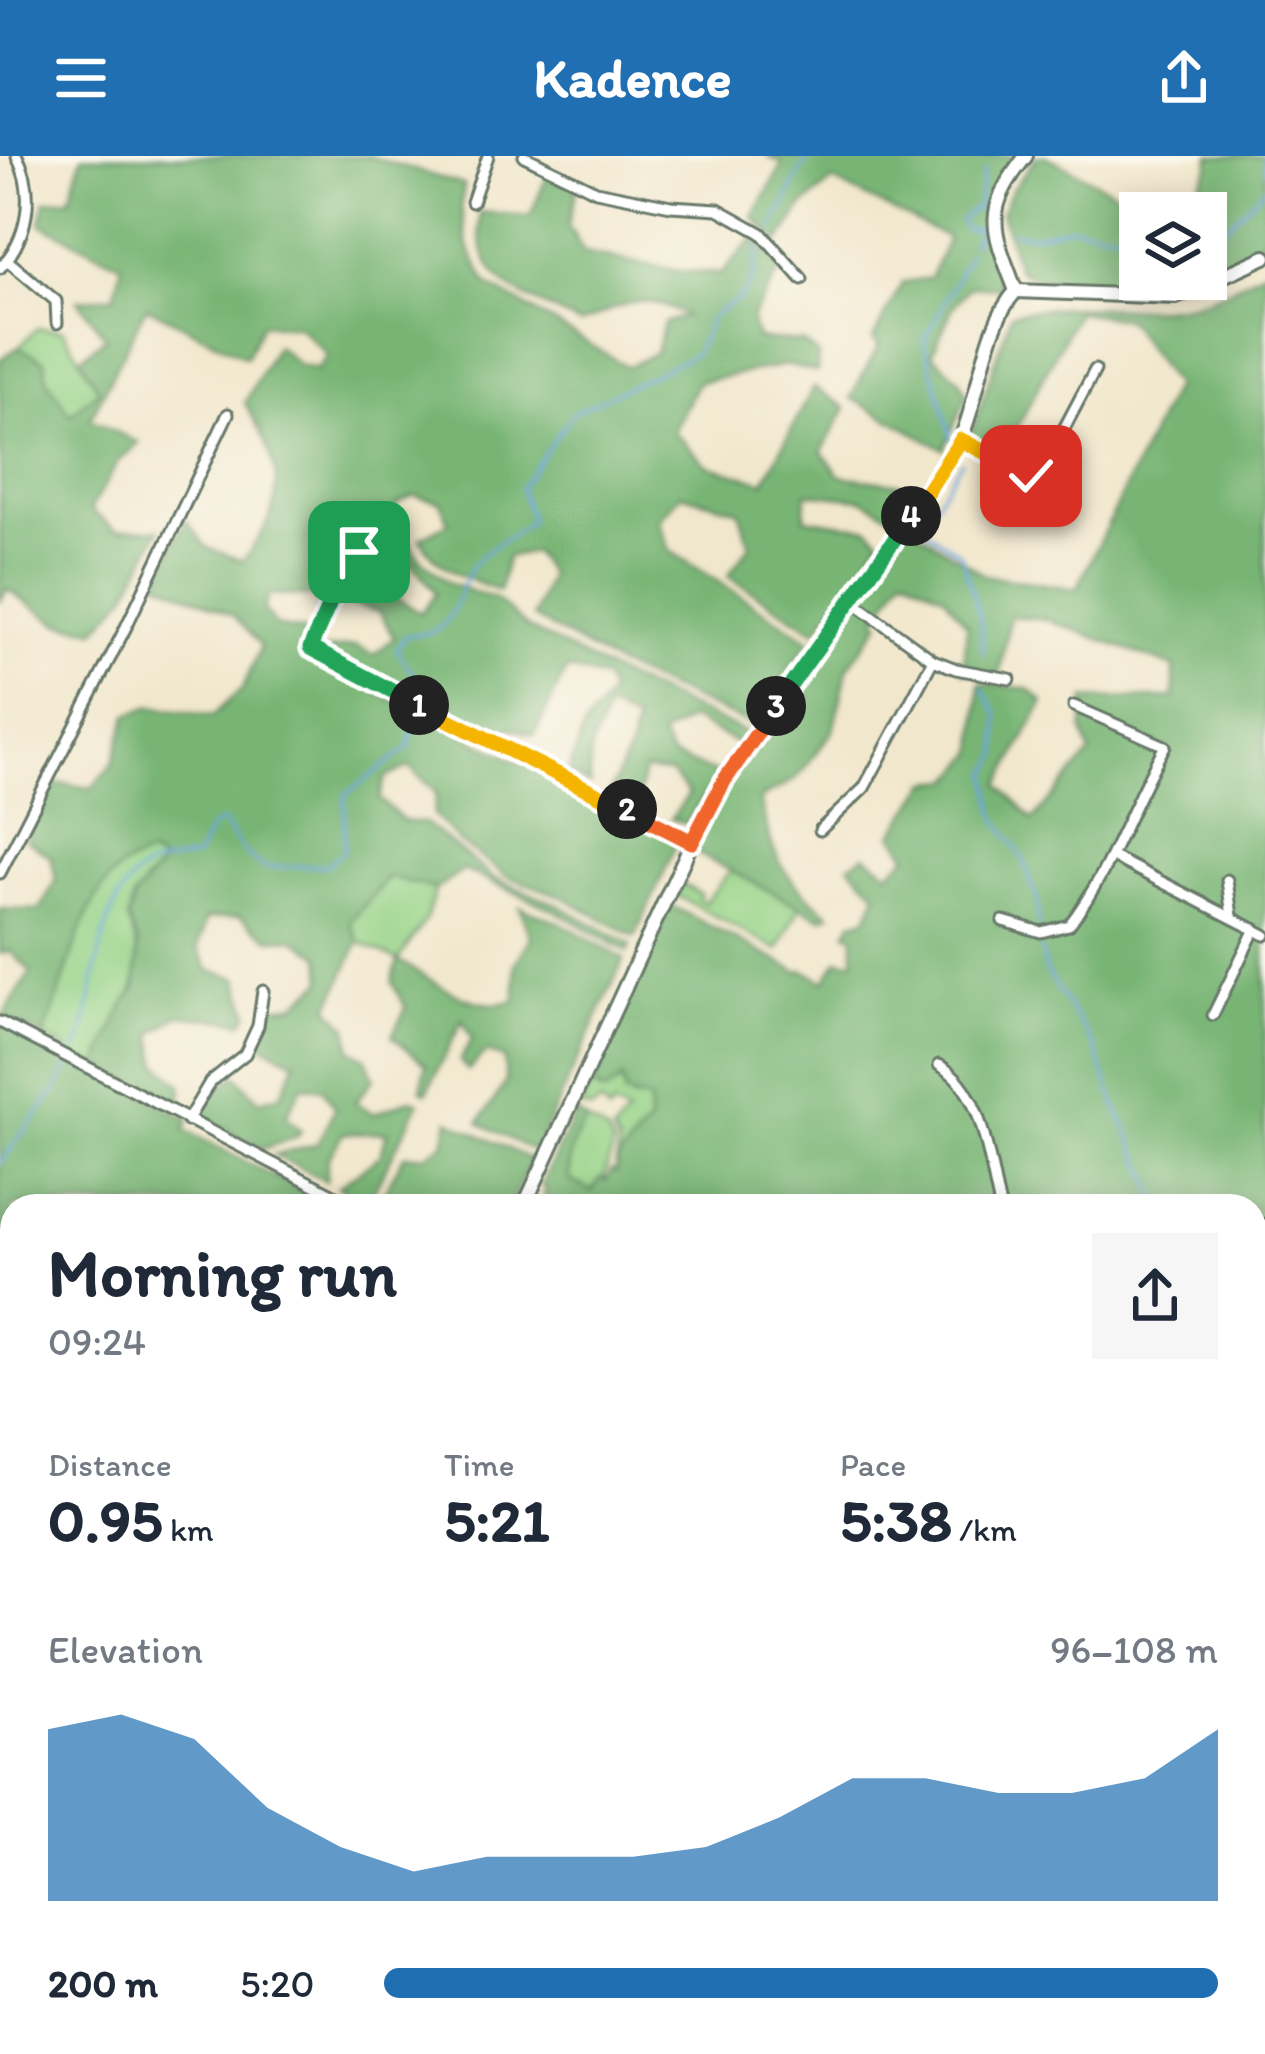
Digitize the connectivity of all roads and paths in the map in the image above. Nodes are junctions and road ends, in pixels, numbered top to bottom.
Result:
1 (17, 156) edge
2 (488, 156) edge
3 (524, 156) edge
4 (1026, 156) edge
5 (472, 202) dead end
6 (1265, 257) edge
7 (4, 264) edge
8 (1008, 270) junction
9 (802, 279) dead end
10 (1040, 290) junction
11 (1016, 291) junction
12 (58, 322) dead end
13 (1095, 370) dead end
14 (228, 414) dead end
15 (961, 440) junction
16 (398, 575) dead end
17 (851, 600) junction
18 (934, 660) junction
19 (1010, 680) dead end
20 (1074, 706) dead end
21 (820, 830) dead end
22 (692, 842) junction
23 (1113, 857) junction
24 (0, 873) edge
25 (1227, 880) dead end
26 (1232, 917) junction
27 (1003, 921) dead end
28 (1260, 932) edge
29 (263, 991) dead end
30 (1213, 1015) dead end
31 (0, 1022) edge
32 (939, 1065) dead end
33 (187, 1120) junction
34 (332, 1194) edge
35 (530, 1194) edge
36 (997, 1194) edge

1 - 7 street
2 - 5 street
3 - 9 street
4 - 8 street
6 - 10 street
7 - 12 street
8 - 10 street
8 - 11 street
10 - 11 street
11 - 15 street
13 - 15 street
14 - 24 street
15 - 17 street
16 - 22 street
17 - 18 street
17 - 22 street
18 - 19 street
18 - 21 street
20 - 23 street
22 - 35 street
23 - 26 street
23 - 27 street
25 - 26 street
26 - 28 street
28 - 30 street
29 - 33 street
31 - 33 street
32 - 36 street
33 - 34 street

